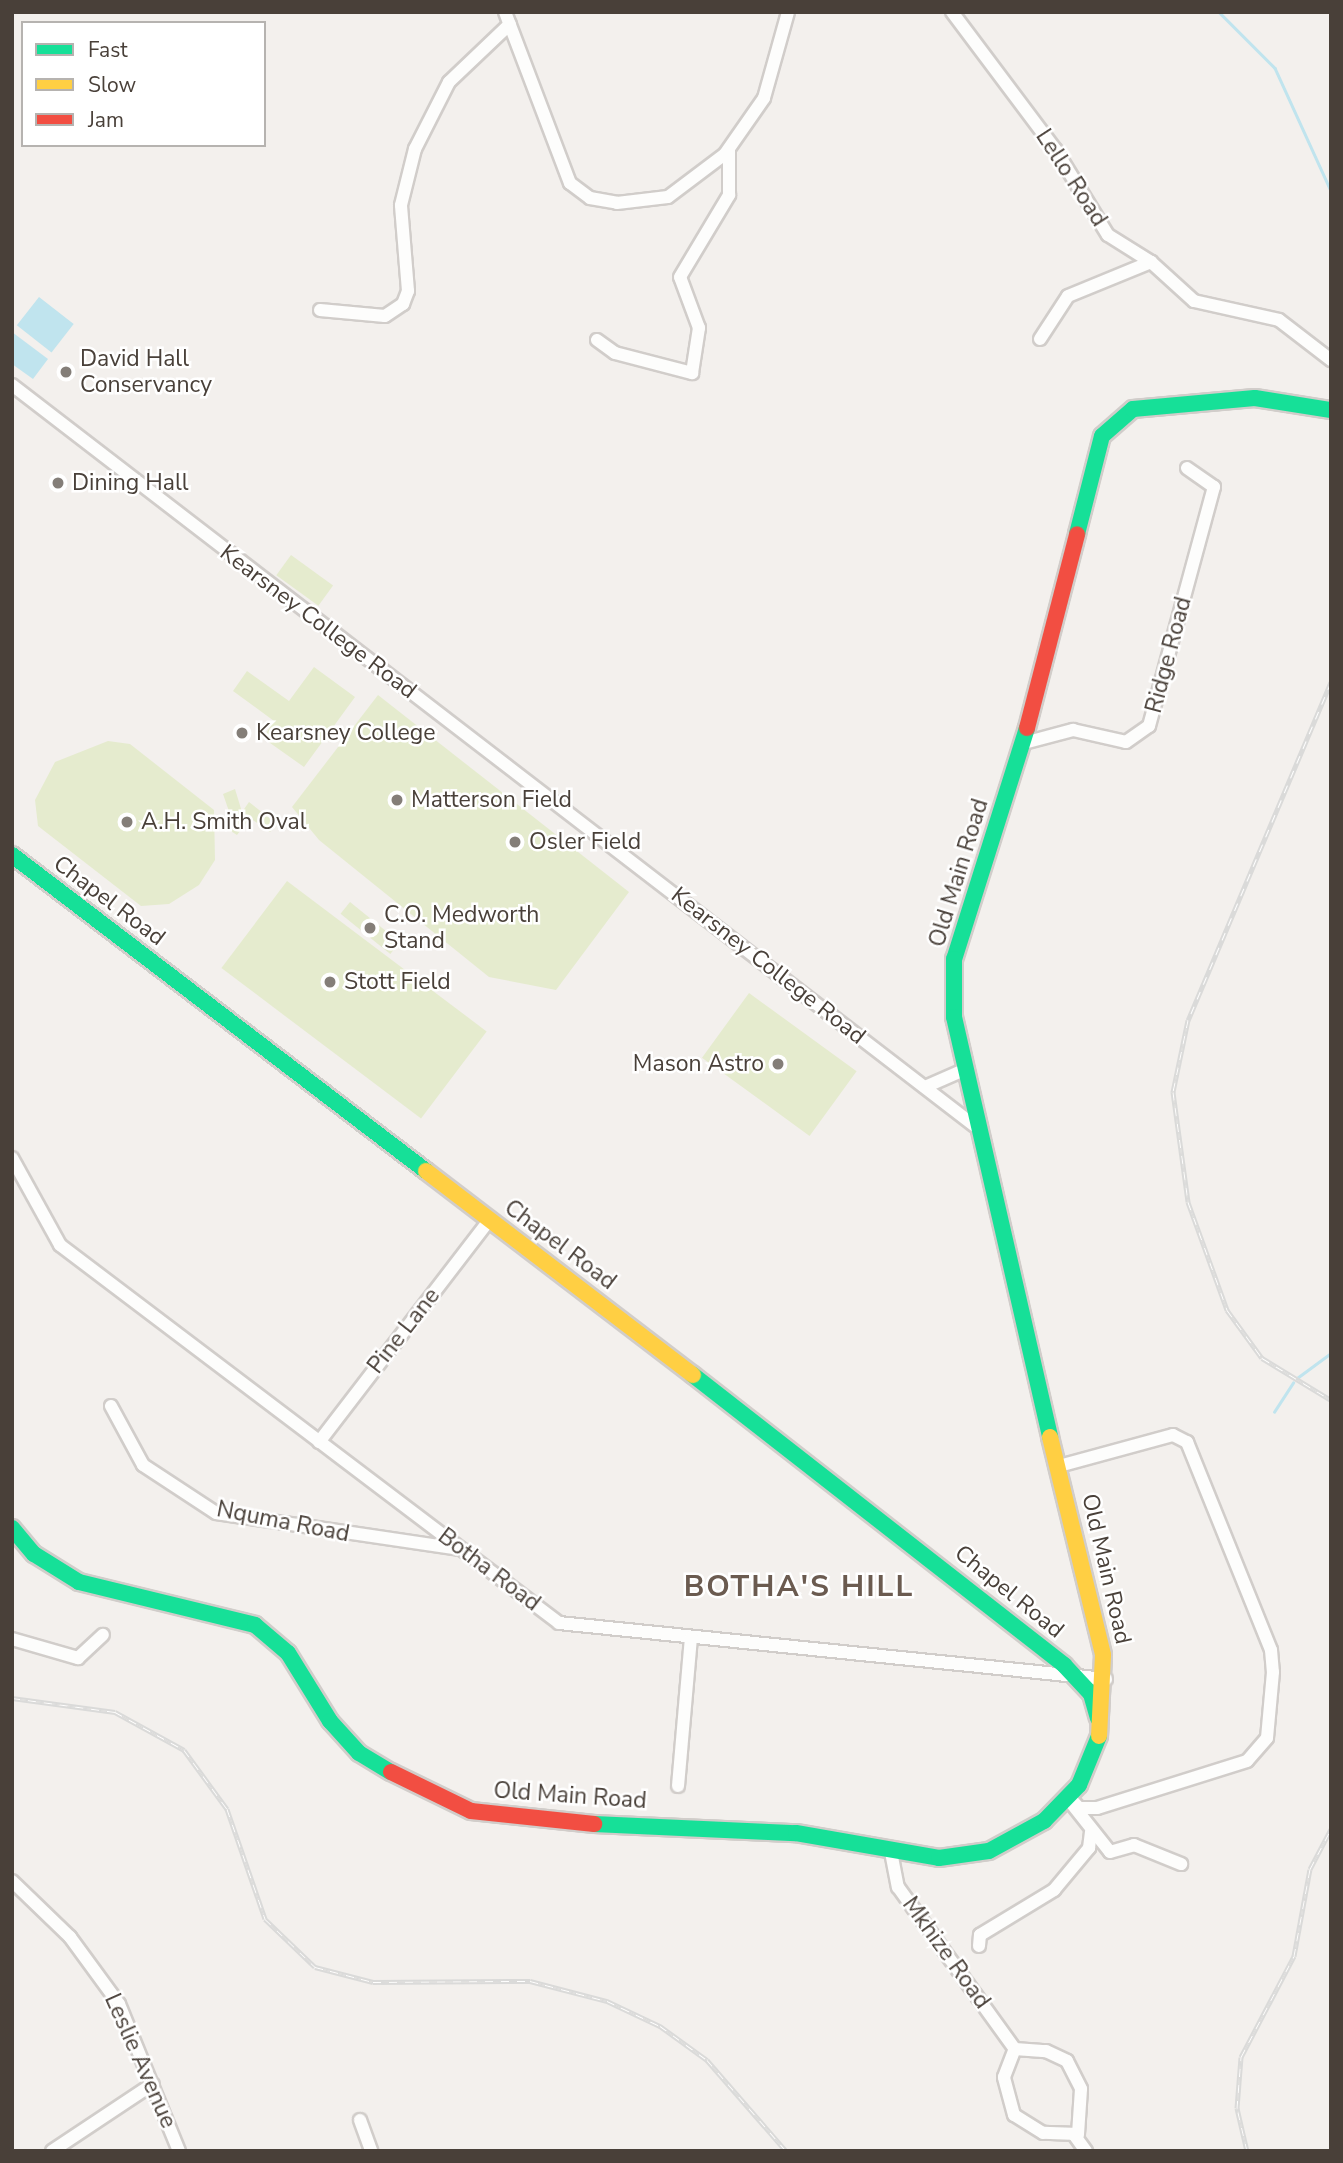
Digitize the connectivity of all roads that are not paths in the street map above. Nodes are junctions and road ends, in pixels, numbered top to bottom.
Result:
1 (788, 12) edge
2 (952, 12) edge
3 (508, 18) edge
4 (729, 150) junction
5 (1151, 262) junction
6 (320, 310) dead end
7 (1040, 339) dead end
8 (597, 340) dead end
9 (1331, 360) edge
10 (12, 385) edge
11 (1331, 410) edge
12 (1187, 468) dead end
13 (1024, 743) junction
14 (12, 855) edge
15 (964, 1070) junction
16 (925, 1087) junction
17 (975, 1126) junction
18 (12, 1158) edge
19 (490, 1220) junction
20 (111, 1406) dead end
21 (318, 1442) junction
22 (1059, 1466) junction
23 (12, 1528) edge
24 (460, 1549) junction
25 (103, 1635) dead end
26 (691, 1638) junction
27 (12, 1639) edge
28 (1075, 1677) junction
29 (1106, 1679) junction
30 (1099, 1742) junction
31 (678, 1786) dead end
32 (1068, 1798) junction
33 (1091, 1832) junction
34 (891, 1852) junction
35 (1181, 1864) dead end
36 (12, 1881) edge
37 (979, 1946) dead end
38 (1015, 2049) junction
39 (153, 2084) junction
40 (360, 2120) dead end
41 (1075, 2136) junction
42 (52, 2151) edge
43 (179, 2151) edge
44 (371, 2151) edge
45 (1086, 2151) edge

1 - 4 street
2 - 5 street, Lello Road
3 - 4 street
3 - 6 street
4 - 8 street
5 - 7 street
5 - 9 street, Lello Road
10 - 16 street, Kearsney College Road
11 - 13 main road, Old Main Road
12 - 13 street, Ridge Road
13 - 15 main road, Old Main Road
14 - 19 main road, Chapel Road
15 - 16 street
15 - 17 main road, Old Main Road
16 - 17 street, Kearsney College Road
17 - 22 main road, Old Main Road
18 - 21 street, Botha Road
19 - 21 street, Pine Lane
19 - 28 main road, Chapel Road
20 - 24 street, Nquma Road
21 - 24 street, Botha Road
22 - 29 main road, Old Main Road
22 - 32 street
23 - 34 main road, Old Main Road
24 - 26 street, Botha Road
25 - 27 street
26 - 28 street, Botha Road
26 - 31 street
28 - 29 street, Botha Road
28 - 30 main road, Chapel Road
29 - 30 main road, Old Main Road
30 - 32 main road, Old Main Road
32 - 33 street
32 - 34 main road, Old Main Road
33 - 35 street
33 - 37 street
34 - 38 street, Mkhize Road
36 - 39 street, Leslie Avenue
38 - 41 street
38 - 41 street
39 - 42 street
39 - 43 street, Leslie Avenue
40 - 44 street
41 - 45 street

